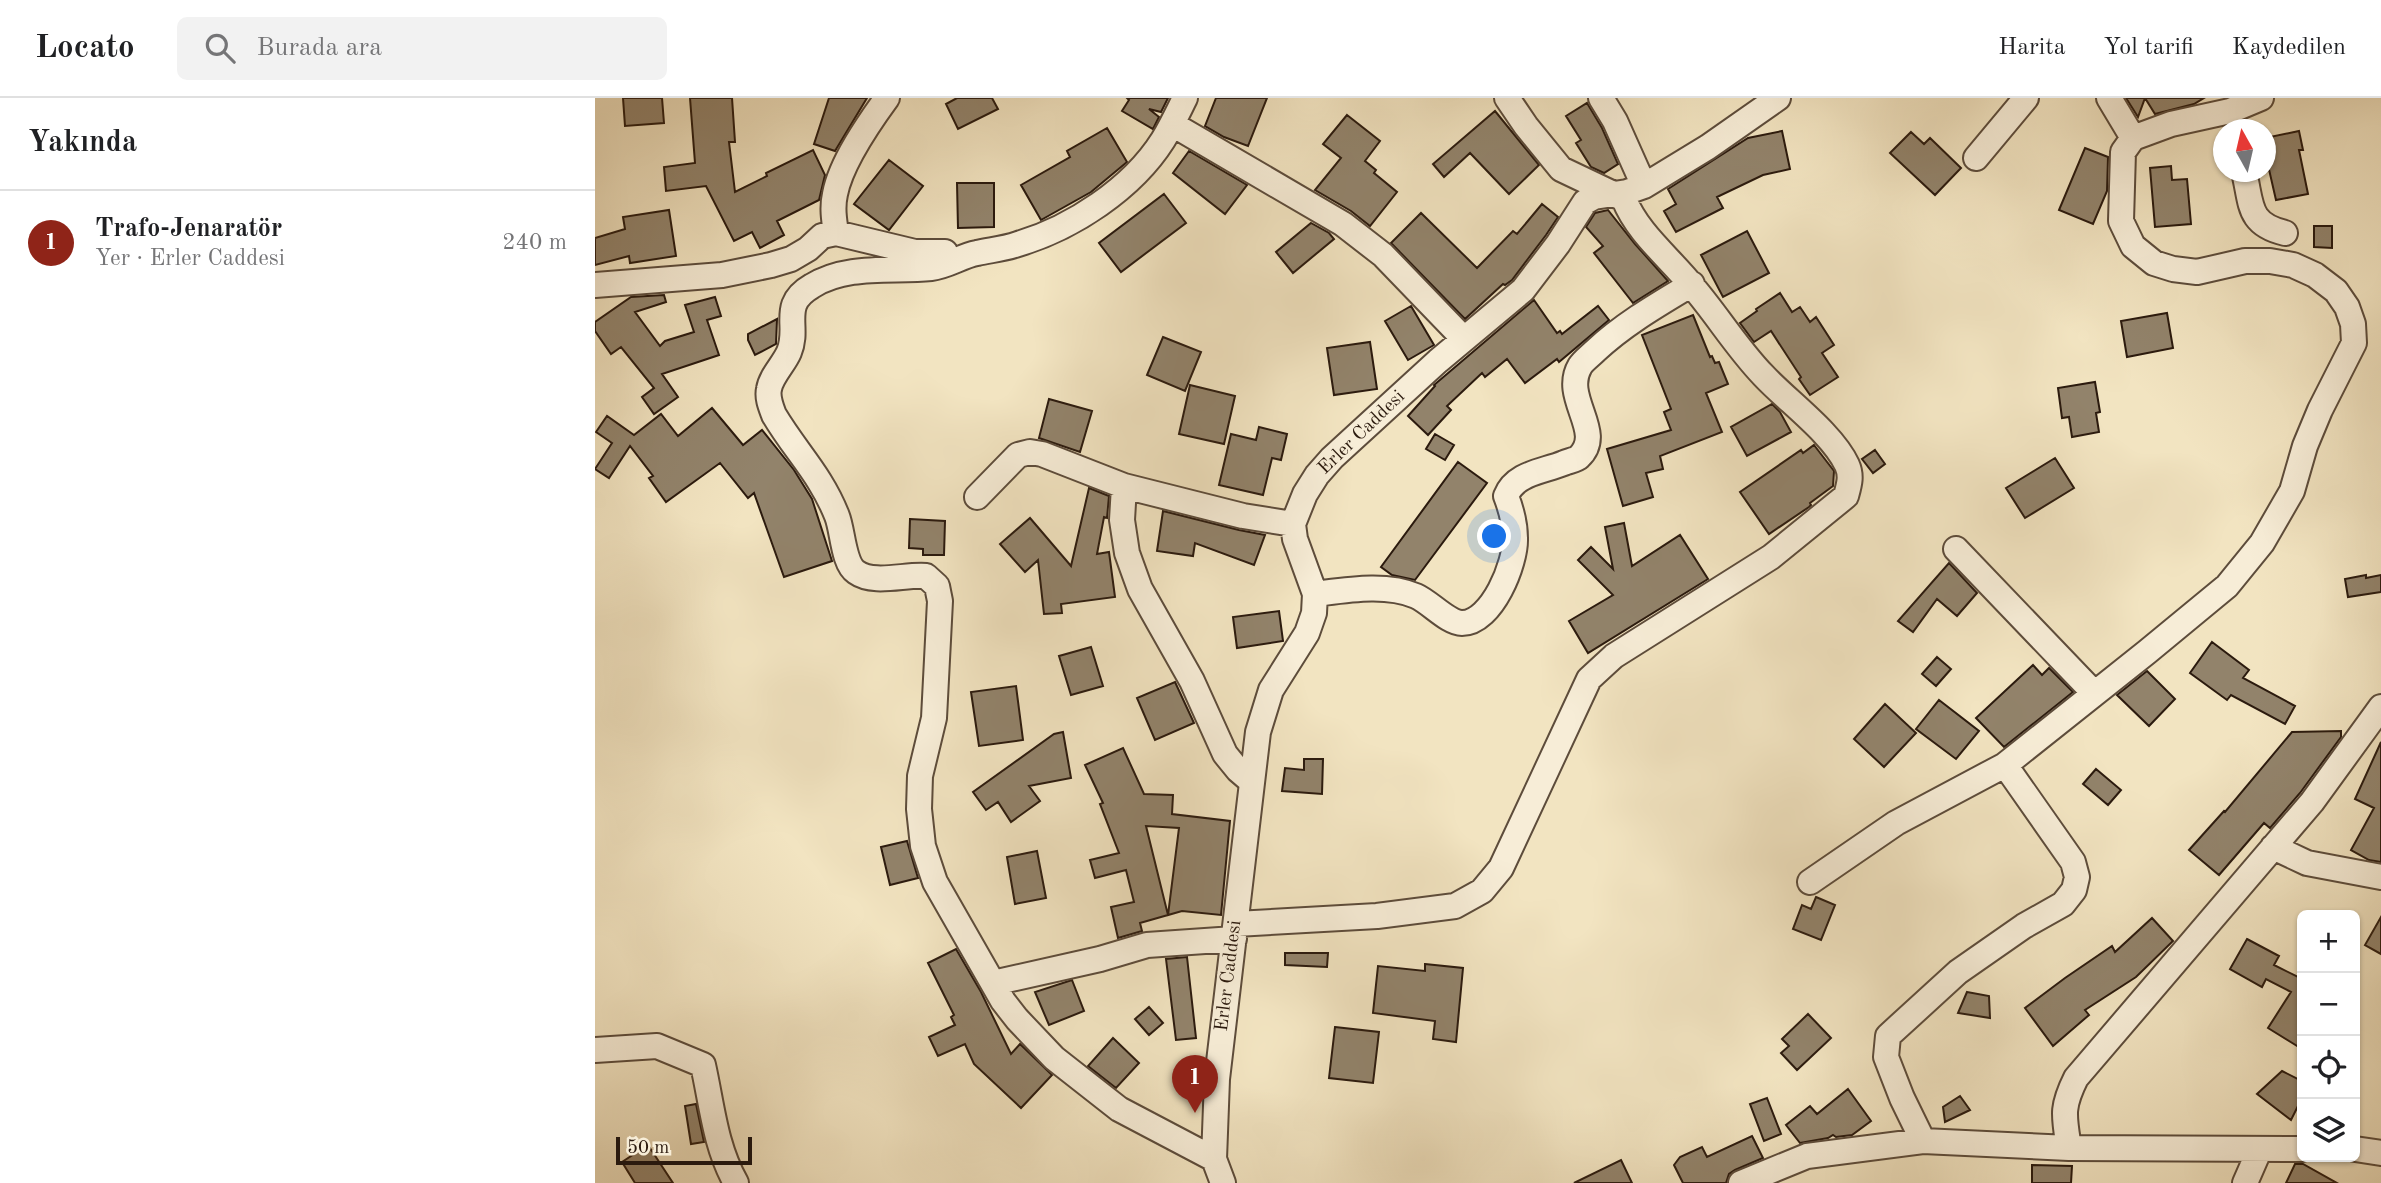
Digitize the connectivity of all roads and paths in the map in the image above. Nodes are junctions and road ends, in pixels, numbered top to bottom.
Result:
1 (887, 98) edge
2 (1185, 98) edge
3 (1507, 98) edge
4 (1601, 98) edge
5 (1778, 98) edge
6 (2026, 98) edge
7 (2109, 98) edge
8 (2261, 98) edge
9 (2233, 119) edge
10 (2213, 121) edge
11 (1172, 124) junction
12 (2133, 138) junction
13 (1976, 158) dead end
14 (2246, 182) edge
15 (1644, 186) junction
16 (1614, 194) junction
17 (836, 233) junction
18 (2285, 233) dead end
19 (974, 253) junction
20 (1692, 284) junction
21 (595, 285) edge
22 (1464, 340) junction
23 (1124, 486) junction
24 (977, 497) dead end
25 (1293, 524) junction
26 (1956, 549) dead end
27 (1315, 594) junction
28 (2094, 693) junction
29 (2381, 707) edge
30 (2005, 765) junction
31 (1252, 782) junction
32 (2273, 847) junction
33 (2381, 877) edge
34 (1810, 882) dead end
35 (1235, 931) junction
36 (993, 983) junction
37 (595, 1049) edge
38 (1923, 1141) junction
39 (2069, 1148) junction
40 (2297, 1149) edge
41 (2360, 1150) edge
42 (2259, 1151) junction
43 (2381, 1153) edge
44 (1214, 1159) junction
45 (736, 1183) edge
46 (1223, 1183) edge
47 (1741, 1183) edge
48 (2245, 1183) edge

1 - 17 street
2 - 11 street
3 - 16 street
4 - 15 street
5 - 15 street, Erler Caddesi
6 - 13 street
7 - 12 street
8 - 9 street
10 - 12 street
11 - 19 street
11 - 22 street
12 - 28 street
14 - 18 street
15 - 16 street, Erler Caddesi
16 - 20 street
16 - 22 street, Erler Caddesi
17 - 19 street
17 - 21 street
19 - 36 street
20 - 27 street
20 - 35 street
22 - 25 street, Erler Caddesi
23 - 24 street
23 - 25 street
23 - 31 street
25 - 27 street
26 - 28 street
27 - 31 street, Erler Caddesi
28 - 30 street
29 - 32 street
30 - 34 street
30 - 38 street
31 - 35 street, Erler Caddesi
32 - 33 street
32 - 39 street
35 - 36 street
35 - 44 street, Erler Caddesi
36 - 44 street
37 - 45 street
38 - 39 street
38 - 47 street
39 - 42 street
40 - 42 street
41 - 43 street
42 - 48 street
44 - 46 street, Erler Caddesi

